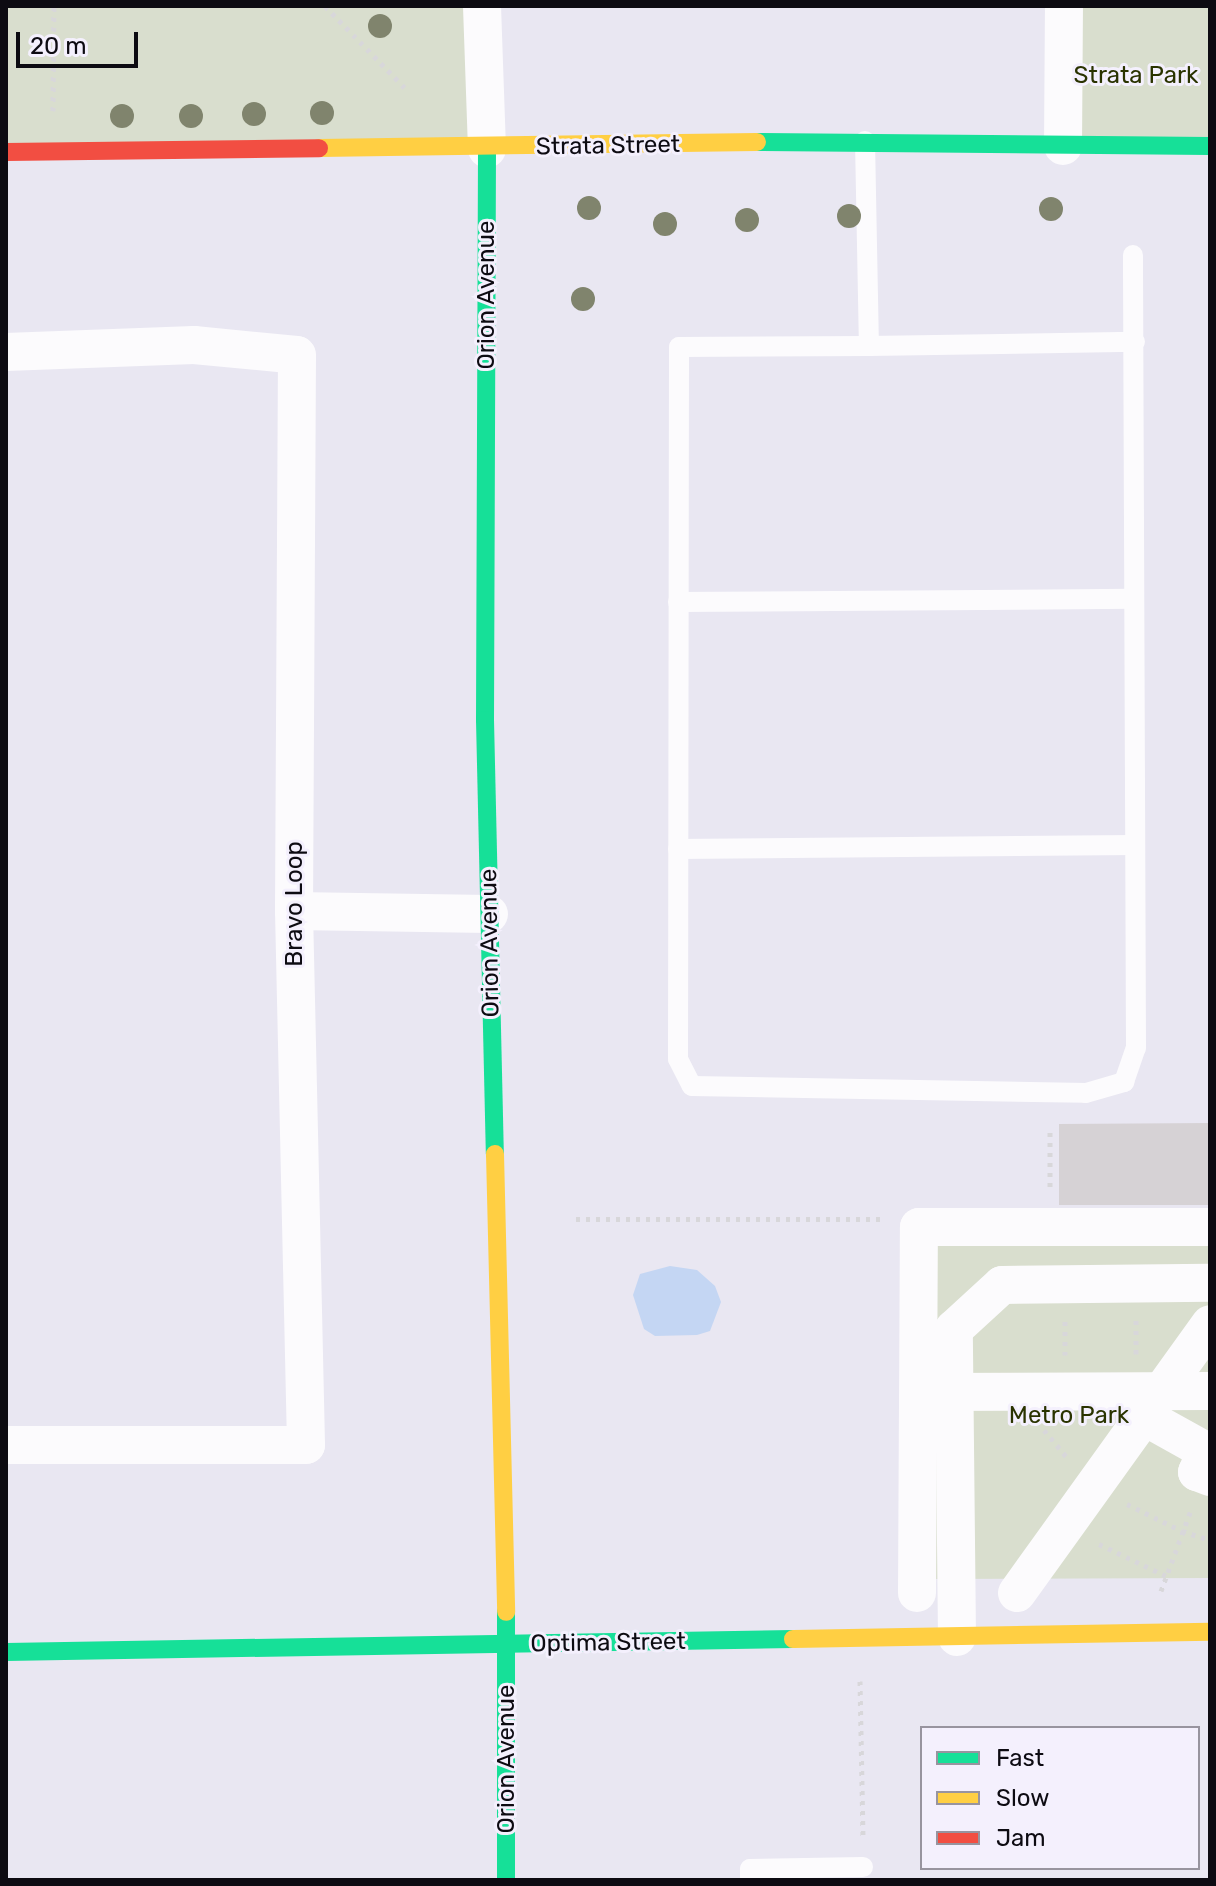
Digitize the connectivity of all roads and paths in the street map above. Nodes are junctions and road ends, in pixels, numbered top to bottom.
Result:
1 (54, 6) edge
2 (325, 6) edge
3 (482, 6) edge
4 (1064, 6) edge
5 (407, 90) dead end
6 (865, 141) junction
7 (1063, 146) junction
8 (1210, 146) edge
9 (487, 149) junction
10 (6, 152) edge
11 (53, 152) junction
12 (1133, 255) dead end
13 (1135, 342) junction
14 (869, 346) junction
15 (6, 352) edge
16 (1134, 599) junction
17 (678, 602) junction
18 (1134, 845) junction
19 (678, 849) junction
20 (294, 911) junction
21 (489, 914) junction
22 (1050, 1132) dead end
23 (1050, 1227) junction
24 (1210, 1227) edge
25 (1210, 1283) edge
26 (1065, 1284) junction
27 (1136, 1284) junction
28 (1210, 1324) edge
29 (1210, 1381) edge
30 (1065, 1391) junction
31 (1148, 1391) junction
32 (1210, 1391) edge
33 (937, 1392) junction
34 (6, 1445) edge
35 (1207, 1476) edge
36 (1067, 1522) junction
37 (1166, 1576) junction
38 (1161, 1591) dead end
39 (917, 1593) dead end
40 (1017, 1593) dead end
41 (1210, 1632) edge
42 (957, 1637) junction
43 (506, 1645) junction
44 (6, 1652) edge
45 (860, 1680) dead end
46 (863, 1867) joint
47 (506, 1880) edge
48 (750, 1880) edge

1 - 11 path
2 - 5 path
3 - 9 street, Orion Avenue
4 - 7 street
6 - 7 street, Strata Street
6 - 9 street, Strata Street
6 - 14 lane
7 - 8 street, Strata Street
9 - 11 street, Strata Street
9 - 21 street, Orion Avenue
10 - 11 street, Strata Street
12 - 13 lane
13 - 14 lane
13 - 16 lane
14 - 17 lane
15 - 20 street, Bravo Loop
16 - 17 lane
16 - 18 lane
17 - 19 lane
18 - 19 lane
18 - 19 lane
20 - 21 street
20 - 34 street, Bravo Loop
21 - 43 street, Orion Avenue
22 - 23 path
23 - 24 street
23 - 33 street
25 - 27 street
26 - 27 street
26 - 30 path
26 - 33 street
27 - 31 path
28 - 31 street
29 - 31 street
30 - 31 street
30 - 33 street
31 - 32 street
31 - 35 street
31 - 36 street
33 - 39 street
33 - 42 street
35 - 37 path
36 - 37 path
36 - 40 street
37 - 38 path
41 - 42 street, Optima Street
42 - 43 street, Optima Street
43 - 44 street, Optima Street
43 - 47 street, Orion Avenue
45 - 46 path
46 - 48 lane

